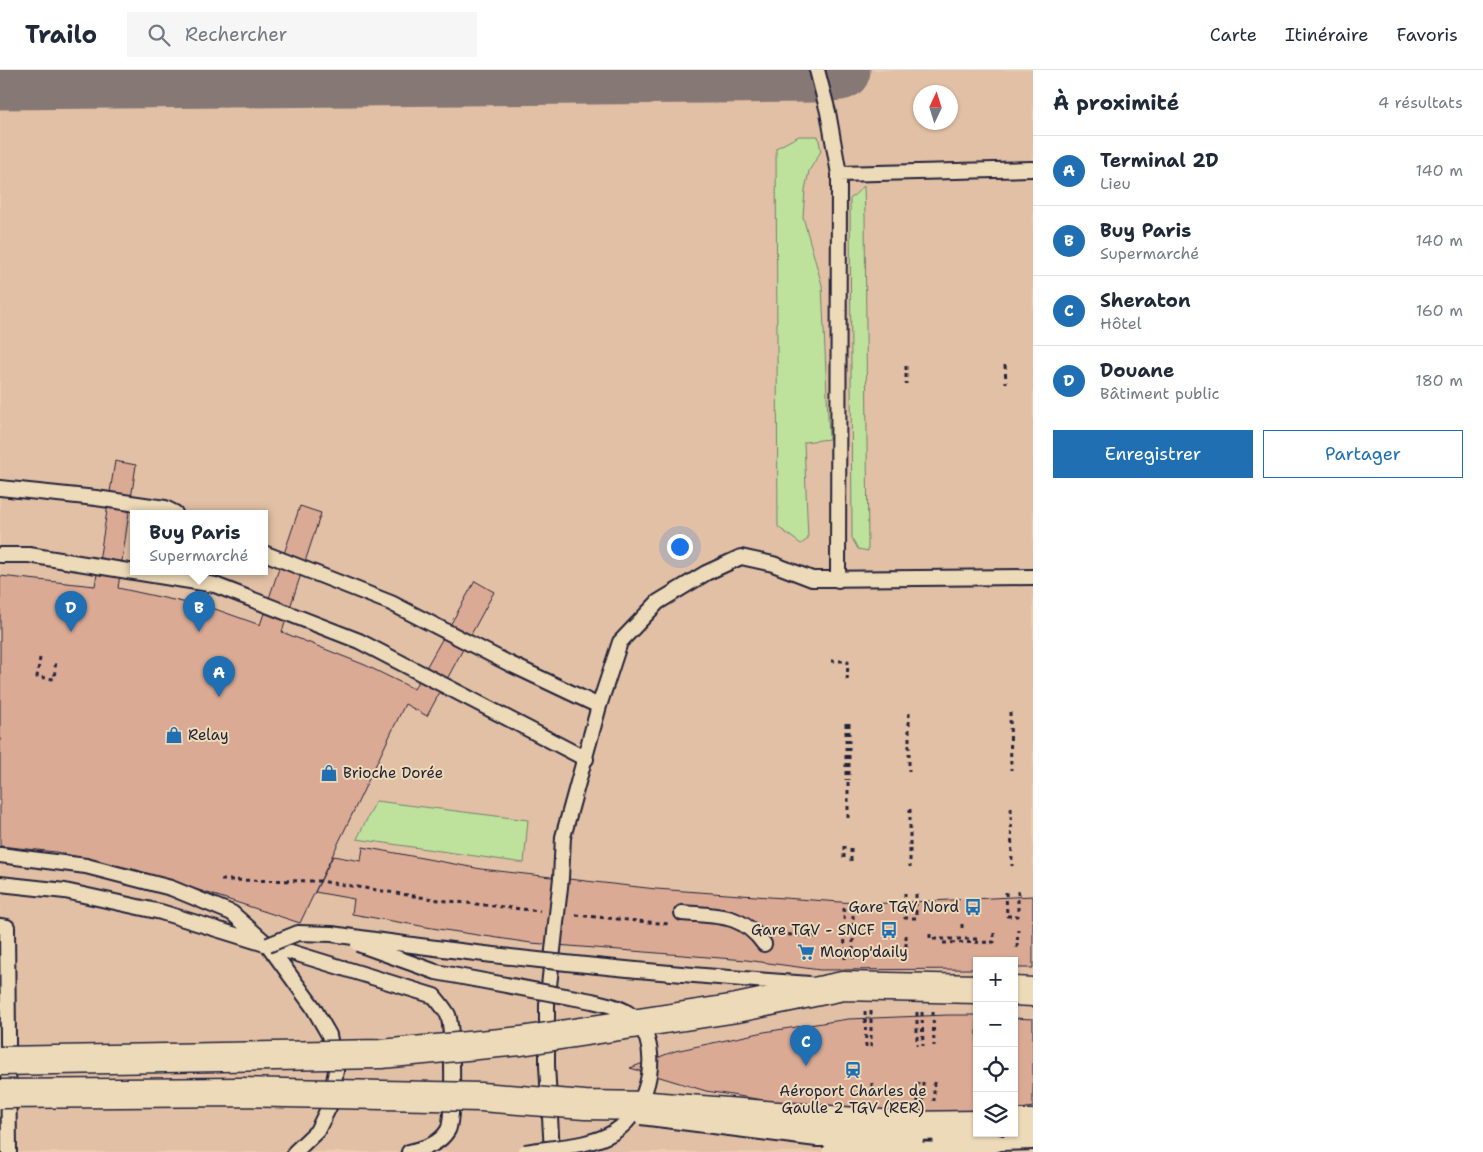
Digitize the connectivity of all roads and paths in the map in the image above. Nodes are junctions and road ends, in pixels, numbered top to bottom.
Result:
1 (817, 70) edge
2 (1033, 169) edge
3 (839, 174) junction
4 (1005, 365) dead end
5 (906, 366) dead end
6 (1006, 383) dead end
7 (906, 384) dead end
8 (0, 488) edge
9 (169, 510) edge
10 (0, 555) edge
11 (268, 555) edge
12 (130, 571) edge
13 (152, 575) edge
14 (1033, 577) edge
15 (838, 580) junction
16 (40, 658) dead end
17 (56, 660) dead end
18 (830, 661) dead end
19 (847, 684) dead end
20 (599, 706) junction
21 (1010, 712) dead end
22 (909, 713) dead end
23 (847, 723) dead end
24 (586, 759) junction
25 (1011, 770) dead end
26 (909, 771) dead end
27 (1011, 808) dead end
28 (910, 809) dead end
29 (848, 819) dead end
30 (844, 846) dead end
31 (851, 846) dead end
32 (0, 855) edge
33 (844, 861) dead end
34 (851, 861) dead end
35 (1012, 866) dead end
36 (910, 867) dead end
37 (221, 880) dead end
38 (0, 884) edge
39 (1018, 891) dead end
40 (1006, 892) dead end
41 (905, 894) dead end
42 (916, 894) dead end
43 (852, 907) dead end
44 (844, 908) dead end
45 (541, 912) dead end
46 (570, 915) dead end
47 (678, 919) joint
48 (962, 924) dead end
49 (0, 926) edge
50 (962, 929) dead end
51 (994, 929) dead end
52 (1017, 931) dead end
53 (332, 934) junction
54 (930, 934) dead end
55 (906, 935) dead end
56 (819, 937) dead end
57 (767, 938) joint
58 (981, 939) dead end
59 (962, 941) junction
60 (943, 943) dead end
61 (268, 945) junction
62 (1017, 948) dead end
63 (906, 949) dead end
64 (845, 959) dead end
65 (853, 959) dead end
66 (843, 986) junction
67 (973, 989) edge
68 (1018, 991) edge
69 (1033, 992) edge
70 (917, 1004) dead end
71 (922, 1004) dead end
72 (865, 1009) dead end
73 (871, 1009) dead end
74 (933, 1009) dead end
75 (917, 1046) dead end
76 (922, 1046) dead end
77 (934, 1046) dead end
78 (866, 1047) dead end
79 (871, 1047) dead end
80 (3, 1072) edge
81 (586, 1105) junction
82 (1033, 1124) edge
83 (973, 1125) edge
84 (1018, 1129) edge
85 (995, 1137) edge
86 (1001, 1137) edge
87 (1018, 1137) edge
88 (1033, 1142) edge
89 (9, 1152) edge
90 (295, 1152) edge
91 (409, 1152) edge
92 (525, 1152) edge
93 (552, 1152) edge
94 (829, 1152) edge

1 - 3 lane
2 - 3 lane
3 - 15 lane
4 - 6 path
5 - 7 path
8 - 9 lane
10 - 12 lane
11 - 20 lane
13 - 24 lane
14 - 15 lane
15 - 20 lane
16 - 17 path
18 - 19 path
20 - 24 lane
21 - 25 path
22 - 26 path
23 - 29 path
24 - 93 lane
27 - 35 path
28 - 36 path
30 - 33 path
31 - 34 path
32 - 61 lane
37 - 45 path
38 - 61 lane
39 - 40 path
41 - 42 path
43 - 65 path
44 - 64 path
46 - 47 path
47 - 57 lane
48 - 50 path
49 - 80 lane
51 - 59 path
52 - 62 path
53 - 61 lane, bridge
53 - 66 lane, bridge
53 - 92 lane, bridge
54 - 59 path
55 - 63 path
56 - 57 path
58 - 59 path
59 - 60 path
61 - 90 lane, bridge
61 - 91 lane, bridge
66 - 67 main road, bridge
66 - 80 main road, bridge
68 - 69 main road
70 - 75 path
71 - 76 path
72 - 78 path
73 - 79 path
74 - 77 path
80 - 81 main road, bridge
80 - 89 lane
81 - 83 main road, bridge
81 - 85 lane, bridge
82 - 84 main road
86 - 94 lane, bridge
87 - 88 lane

